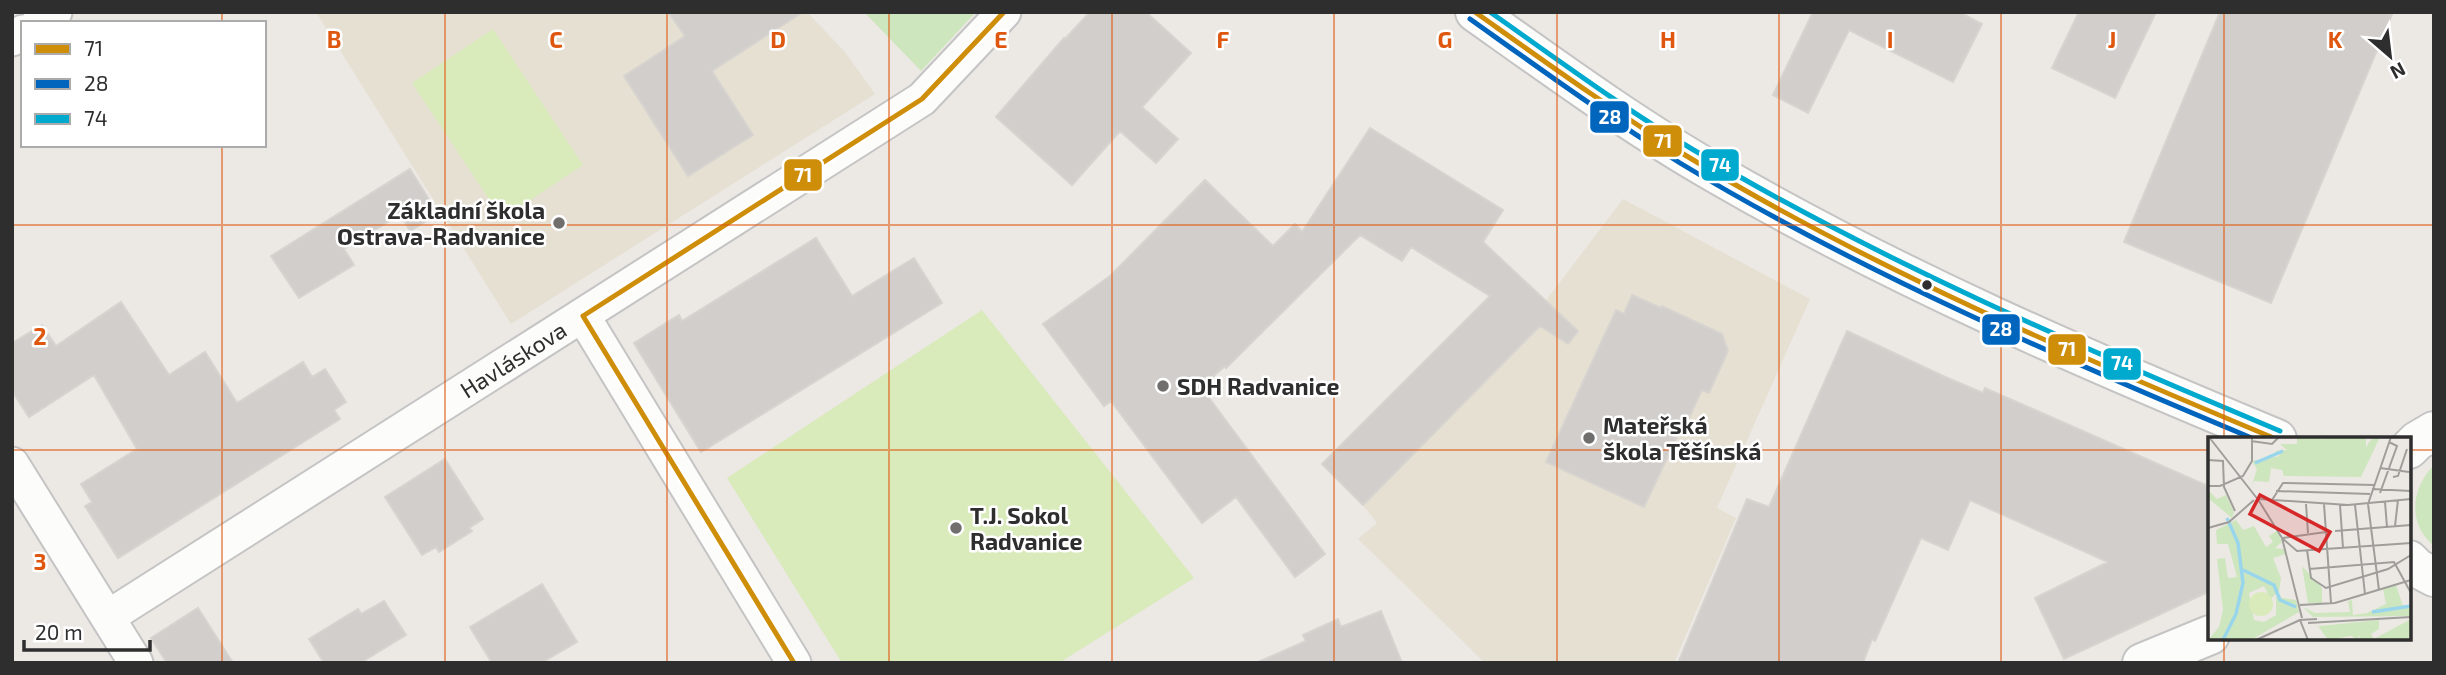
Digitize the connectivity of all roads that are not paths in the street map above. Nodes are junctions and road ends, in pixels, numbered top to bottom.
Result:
1 (1004, 12) edge
2 (1475, 12) edge
3 (583, 316) junction
4 (2434, 431) edge
5 (2270, 437) edge
6 (2411, 447) edge
7 (12, 464) edge
8 (2411, 562) edge
9 (2434, 577) edge
10 (108, 617) junction
11 (2208, 636) edge
12 (136, 663) edge
13 (794, 663) edge
14 (2142, 663) edge

1 - 3 street, Havláskova
2 - 5 main road
3 - 10 street, Havláskova
3 - 13 street
4 - 6 main road
7 - 10 street
8 - 9 main road
10 - 12 street
11 - 14 main road

